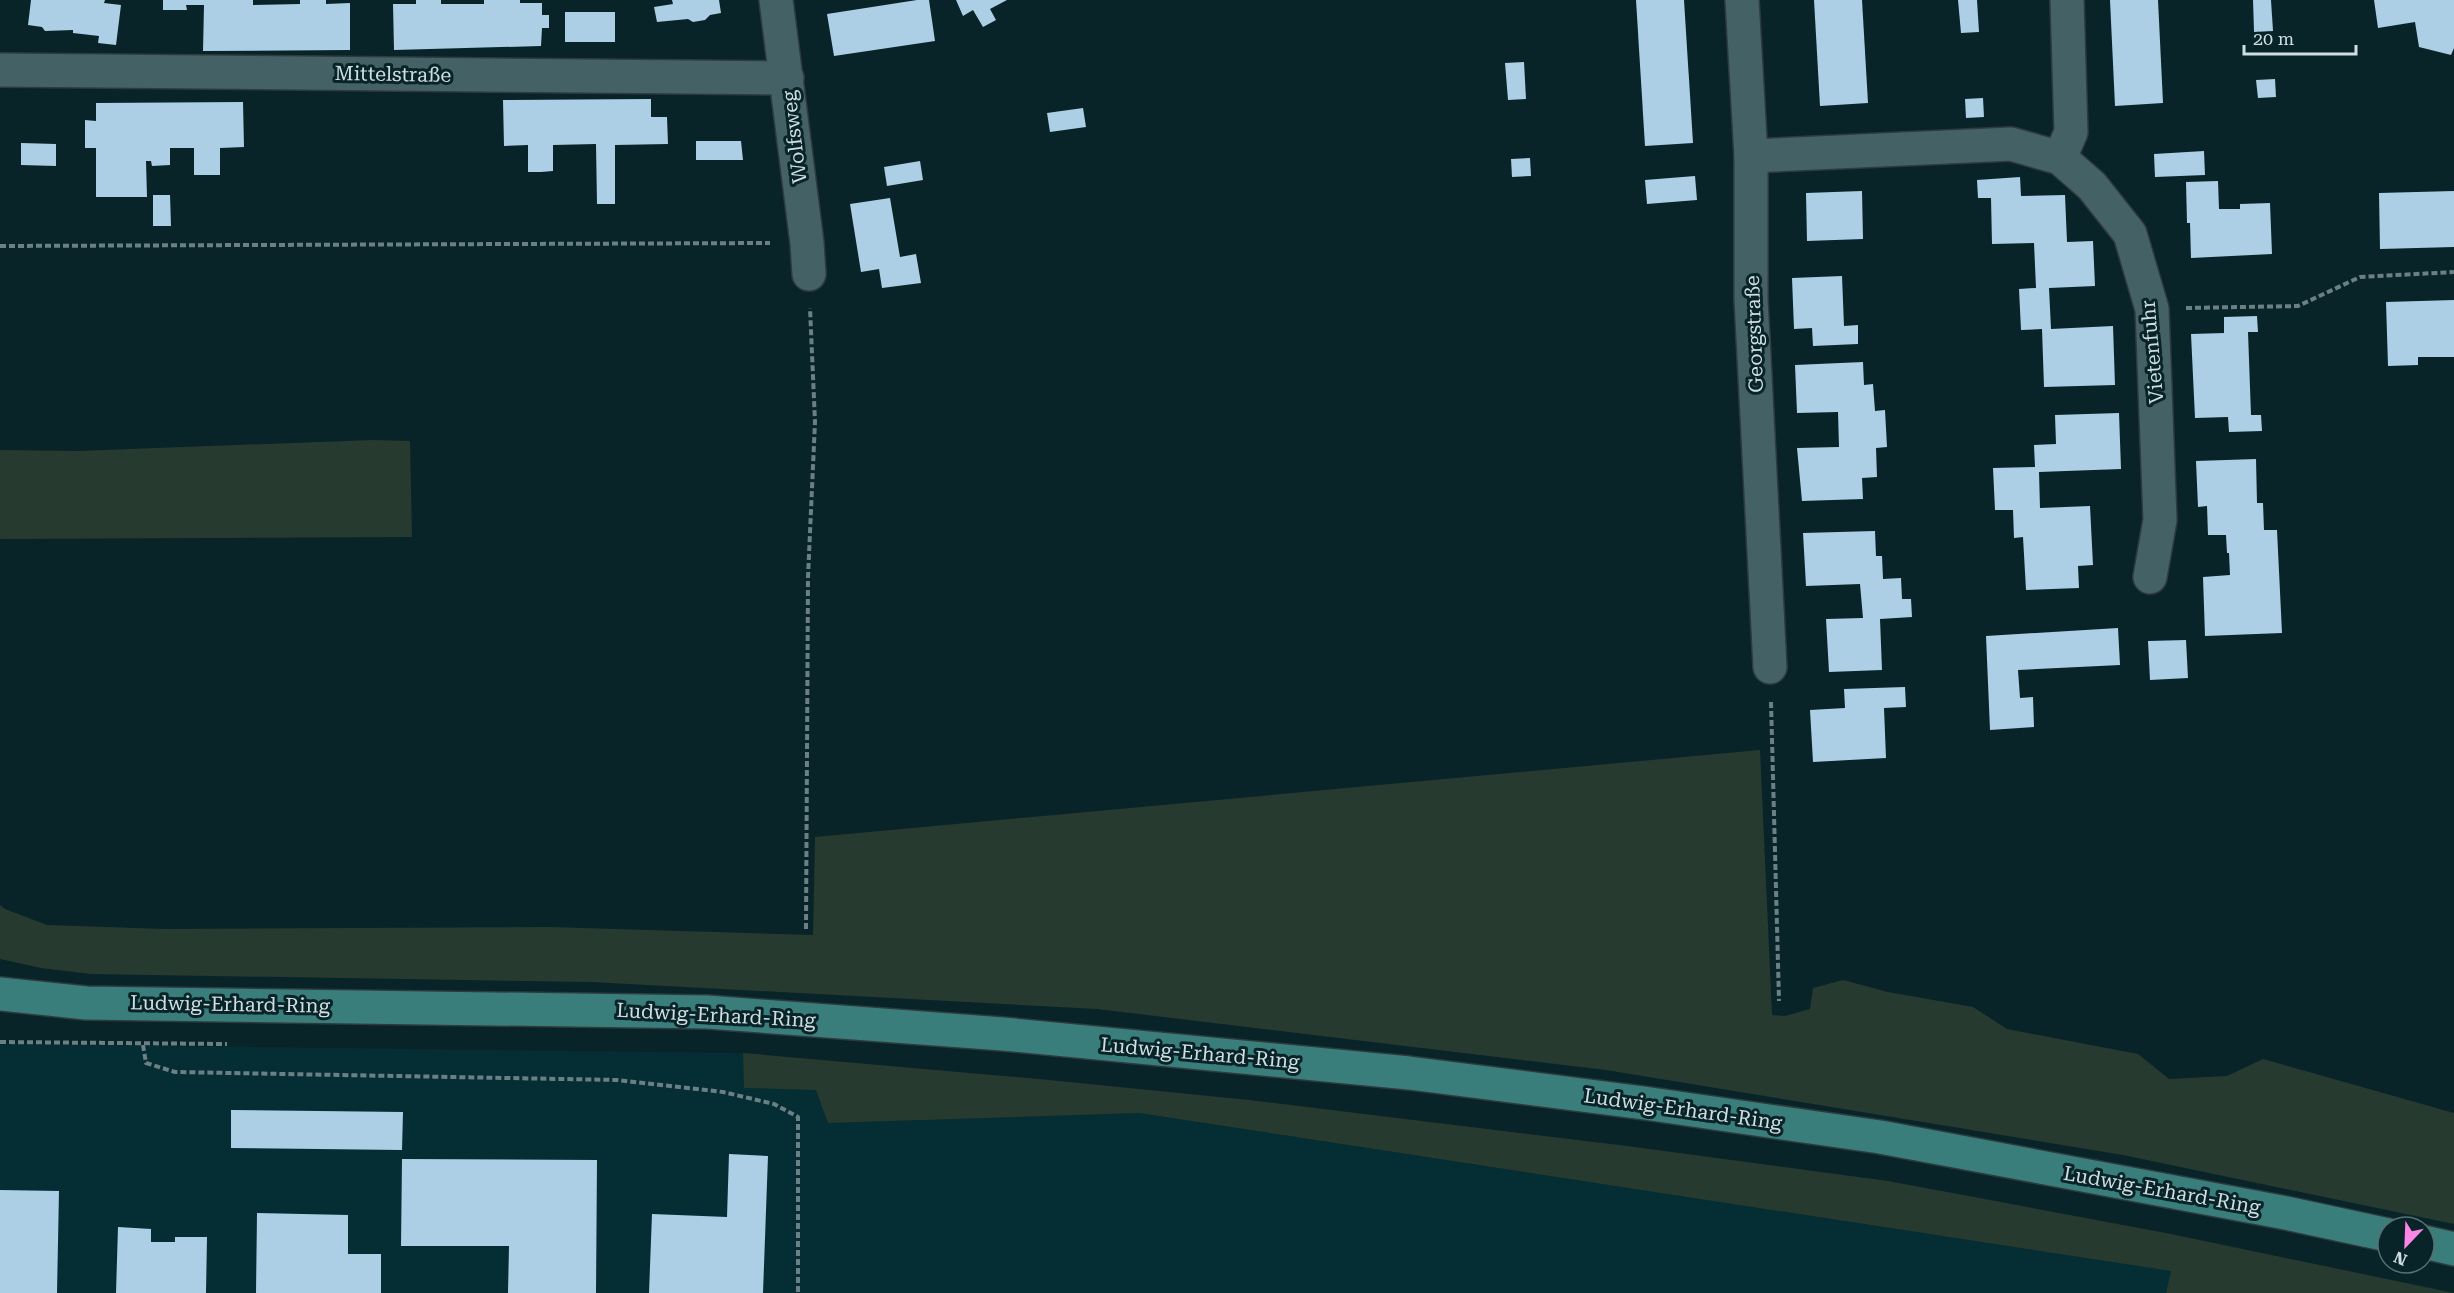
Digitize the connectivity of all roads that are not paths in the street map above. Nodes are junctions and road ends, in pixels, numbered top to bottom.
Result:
1 (776, 0) edge
2 (1742, 0) edge
3 (2067, 0) edge
4 (0, 70) edge
5 (787, 78) junction
6 (1750, 156) junction
7 (2060, 158) junction
8 (808, 259) road end
9 (2150, 577) dead end
10 (1770, 667) road end
11 (0, 994) edge
12 (2376, 1232) edge
13 (2436, 1245) edge
14 (2454, 1249) edge

1 - 5 street, Wolfsweg
2 - 6 street, Georgstraße
3 - 7 street
4 - 5 street, Mittelstraße
5 - 8 street, Wolfsweg
6 - 7 street, Vietenfuhr
6 - 10 street, Georgstraße
7 - 9 street, Vietenfuhr
11 - 12 main road, Ludwig-Erhard-Ring
13 - 14 main road

